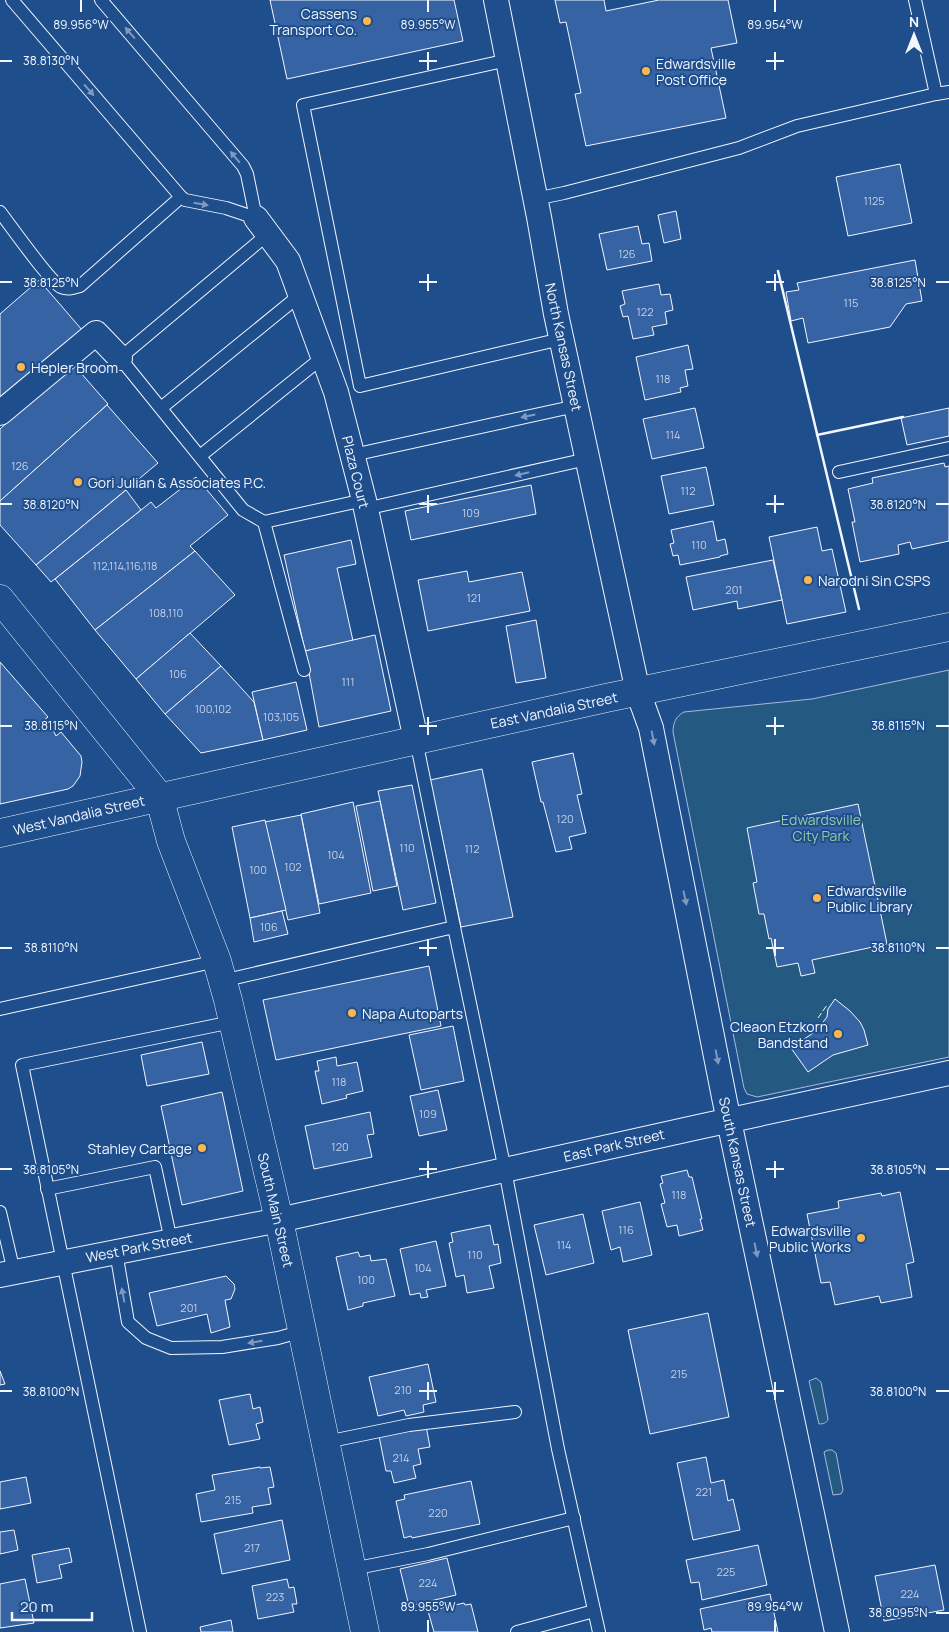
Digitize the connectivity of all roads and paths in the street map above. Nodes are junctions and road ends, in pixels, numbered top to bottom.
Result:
1 (12, 0) edge
2 (101, 0) edge
3 (915, 0) edge
4 (498, 1) edge
5 (508, 60) junction
6 (949, 92) edge
7 (936, 94) junction
8 (181, 197) junction
9 (535, 199) junction
10 (0, 212) edge
11 (262, 226) junction
12 (300, 295) junction
13 (562, 339) junction
14 (323, 356) junction
15 (120, 358) junction
16 (360, 386) junction
17 (336, 392) junction
18 (576, 406) junction
19 (161, 408) junction
20 (0, 413) edge
21 (949, 448) edge
22 (353, 455) junction
23 (200, 456) junction
24 (587, 459) junction
25 (839, 472) dead end
26 (364, 504) junction
27 (264, 522) junction
28 (0, 599) edge
29 (949, 627) edge
30 (304, 670) dead end
31 (638, 692) junction
32 (416, 740) junction
33 (159, 796) junction
34 (0, 833) edge
35 (454, 927) junction
36 (219, 971) junction
37 (0, 1009) edge
38 (232, 1022) junction
39 (949, 1073) edge
40 (729, 1120) junction
41 (504, 1170) junction
42 (47, 1188) junction
43 (0, 1212) edge
44 (279, 1220) junction
45 (171, 1241) junction
46 (116, 1252) junction
47 (62, 1263) junction
48 (7, 1274) edge
49 (303, 1331) junction
50 (515, 1412) dead end
51 (326, 1442) junction
52 (574, 1518) junction
53 (352, 1569) junction
54 (594, 1611) junction
55 (140, 1632) edge
56 (365, 1632) edge
57 (517, 1632) edge
58 (599, 1632) edge
59 (838, 1632) edge

1 -> 8 lane
11 -> 2 lane
3 - 7 lane
4 - 5 street, North Kansas Street
5 - 9 street, North Kansas Street
5 - 16 lane
6 - 7 lane
7 - 9 lane
8 - 10 lane
8 -> 11 lane
9 - 13 street, North Kansas Street
11 - 12 street, Plaza Court
11 - 15 lane
12 - 14 street, Plaza Court
12 - 19 lane
13 - 16 lane
13 - 18 street, North Kansas Street
14 - 17 street, Plaza Court
14 - 23 lane
15 - 19 lane
15 - 20 street
16 - 17 lane
17 - 22 street, Plaza Court
18 -> 22 lane
18 - 24 street, North Kansas Street
19 - 23 lane
21 - 25 lane
22 - 26 street, Plaza Court
23 - 27 lane
24 -> 26 lane
24 - 31 street, North Kansas Street
26 - 27 lane
26 - 32 street, Plaza Court
27 - 30 lane
28 - 33 main road
29 - 31 main road, East Vandalia Street
31 - 32 main road, East Vandalia Street
31 -> 40 street, South Kansas Street
32 - 33 main road, East Vandalia Street
32 - 35 lane
33 - 34 main road, West Vandalia Street
33 - 36 main road, South Main Street
35 - 36 lane
35 - 41 lane
36 - 37 lane
36 - 38 main road, South Main Street
38 - 42 lane
38 - 44 main road, South Main Street
39 - 40 street, East Park Street
40 - 41 street, East Park Street
40 -> 59 street, South Kansas Street
41 - 44 street, East Park Street
41 - 52 lane
42 - 45 lane
42 - 47 lane
43 - 48 lane
44 - 45 street, West Park Street
44 - 49 main road, South Main Street
45 - 46 street, West Park Street
46 - 47 street, West Park Street
49 -> 46 lane
47 - 48 street, West Park Street
47 - 55 lane
49 - 51 main road, South Main Street
50 - 51 lane
51 - 53 main road, South Main Street
52 - 53 lane
52 - 54 lane
53 - 56 main road, South Main Street
54 - 57 lane
54 - 58 lane

